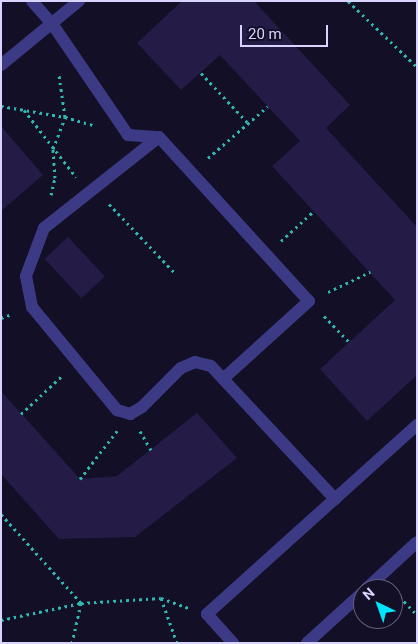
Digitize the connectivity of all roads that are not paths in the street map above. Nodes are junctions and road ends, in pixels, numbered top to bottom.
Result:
1 (32, 1) edge
2 (79, 1) edge
3 (53, 25) junction
4 (1, 64) edge
5 (159, 137) junction
6 (223, 379) junction
7 (417, 425) edge
8 (335, 499) junction
9 (417, 542) edge
10 (376, 579) edge
11 (353, 600) edge
12 (233, 643) edge
13 (307, 643) edge

1 - 3 lane
2 - 3 lane
3 - 4 lane
3 - 5 lane
5 - 6 lane
5 - 6 lane
6 - 8 lane
7 - 8 lane
8 - 12 lane
9 - 10 lane
11 - 13 lane

